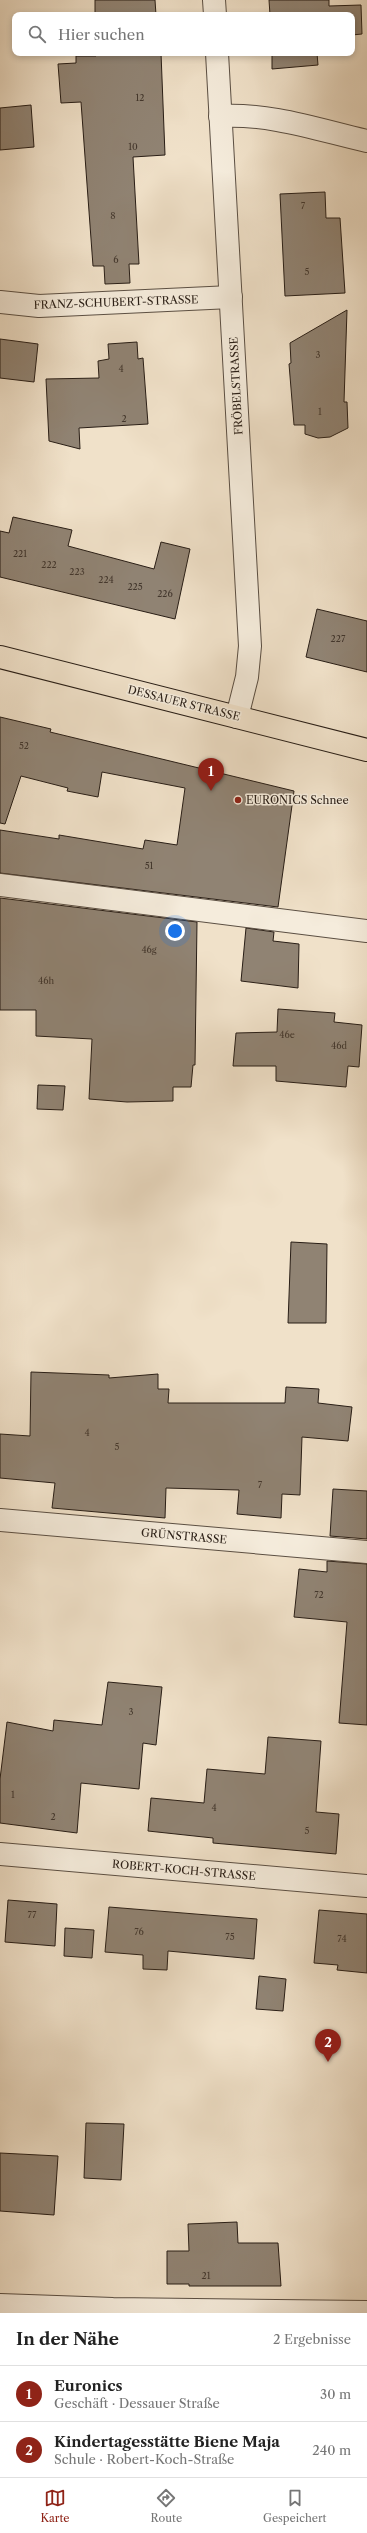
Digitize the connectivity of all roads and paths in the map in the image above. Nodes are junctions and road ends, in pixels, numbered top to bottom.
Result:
1 (214, 0) edge
2 (215, 12) edge
3 (217, 56) edge
4 (220, 116) junction
5 (367, 141) edge
6 (231, 297) junction
7 (0, 302) edge
8 (0, 657) edge
9 (237, 717) junction
10 (367, 750) edge
11 (0, 885) edge
12 (367, 931) edge
13 (0, 1520) edge
14 (367, 1552) edge
15 (0, 1854) edge
16 (367, 1886) edge
17 (0, 2305) edge
18 (367, 2312) edge

1 - 2 street
3 - 4 street, FRÖBELSTRASSE
4 - 5 street
4 - 6 street, FRÖBELSTRASSE
6 - 7 street, FRANZ-SCHUBERT-STRASSE
6 - 9 street, FRÖBELSTRASSE
8 - 9 main road, DESSAUER STRASSE
9 - 10 main road, DESSAUER STRASSE
11 - 12 street
13 - 14 street, GRÜNSTRASSE
15 - 16 street, ROBERT-KOCH-STRASSE
17 - 18 street

